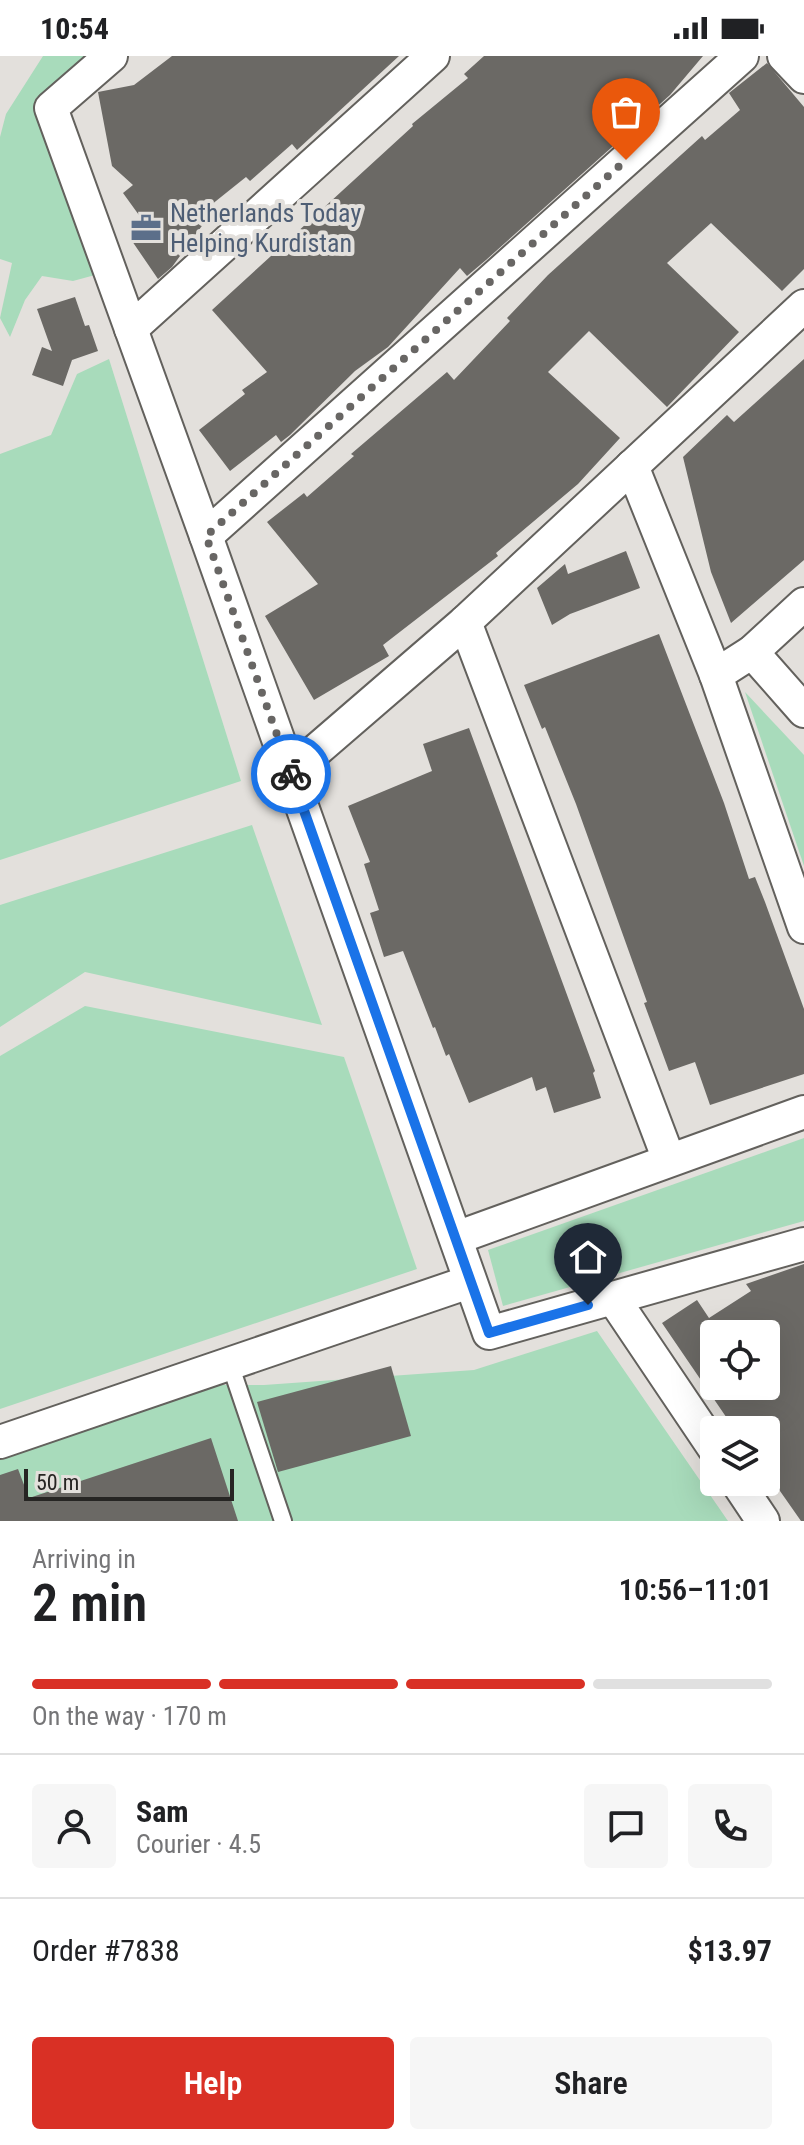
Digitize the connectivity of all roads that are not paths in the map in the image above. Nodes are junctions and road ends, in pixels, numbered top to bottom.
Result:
1 (111, 56) edge
2 (433, 56) edge
3 (742, 56) edge
4 (784, 56) edge
5 (804, 77) edge
6 (804, 306) edge
7 (131, 329) junction
8 (632, 466) junction
9 (206, 536) junction
10 (804, 604) edge
11 (465, 622) junction
12 (752, 652) junction
13 (716, 675) junction
14 (804, 711) edge
15 (290, 773) junction
16 (804, 927) edge
17 (804, 1112) edge
18 (669, 1160) junction
19 (456, 1238) junction
20 (804, 1244) edge
21 (469, 1282) junction
22 (613, 1298) junction
23 (230, 1364) junction
24 (700, 1427) edge
25 (0, 1442) edge
26 (746, 1496) edge
27 (283, 1521) edge
28 (763, 1521) edge

1 - 7 street
2 - 7 street
3 - 9 street
4 - 5 street
6 - 8 street
7 - 9 street
8 - 11 street
8 - 13 street
9 - 15 street
10 - 12 street
11 - 15 street
11 - 18 street
12 - 13 street
12 - 14 street
13 - 16 street
15 - 19 street
17 - 18 street
18 - 19 street
19 - 21 street
20 - 22 street
21 - 22 street
21 - 23 street
22 - 24 street
23 - 25 street
23 - 27 lane
26 - 28 street

